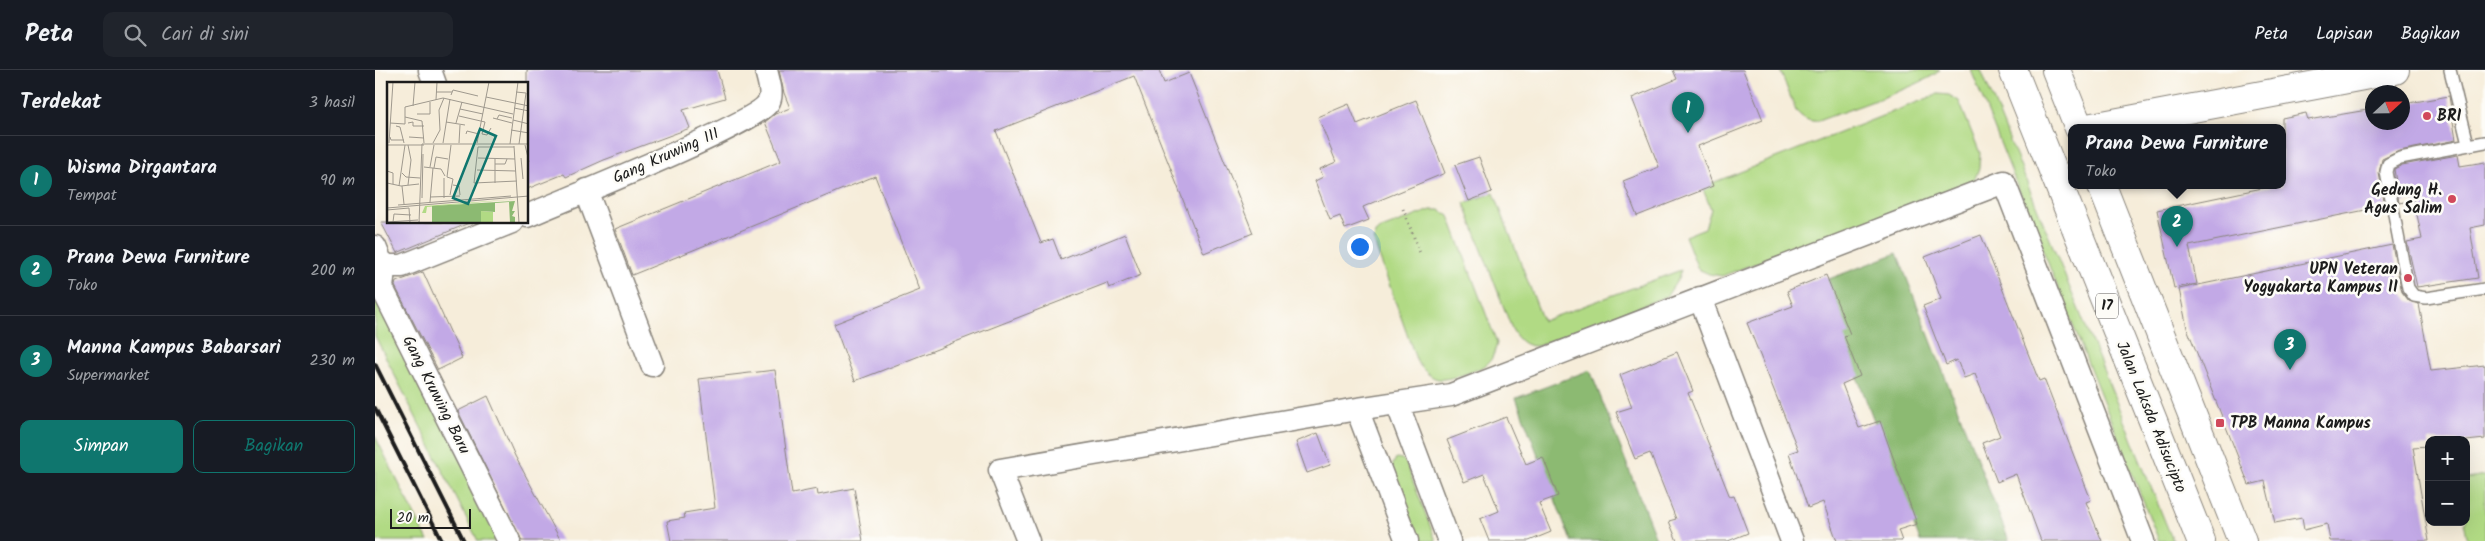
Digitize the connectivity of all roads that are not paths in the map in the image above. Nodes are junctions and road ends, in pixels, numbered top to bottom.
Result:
1 (430, 70) edge
2 (766, 70) edge
3 (2013, 70) edge
4 (2056, 70) edge
5 (2395, 70) edge
6 (2450, 70) edge
7 (2353, 74) edge
8 (434, 82) edge
9 (2077, 124) edge
10 (2107, 124) edge
11 (2485, 142) edge
12 (2468, 144) junction
13 (2103, 189) edge
14 (586, 190) junction
15 (529, 215) edge
16 (500, 225) edge
17 (379, 255) edge
18 (2485, 288) edge
19 (1700, 298) junction
20 (652, 365) dead end
21 (1397, 403) junction
22 (1357, 409) junction
23 (509, 541) edge
24 (1028, 541) edge
25 (1407, 541) edge
26 (1449, 541) edge
27 (1792, 541) edge
28 (2143, 541) edge
29 (2201, 541) edge
30 (2242, 541) edge

1 - 8 street
2 - 14 street, Gang Kruwing III
3 - 29 main road, Jalan Laksda Adisucipto / 17
4 - 9 main road
5 - 7 main road
6 - 12 lane
7 - 10 main road
11 - 12 lane
12 - 18 lane
13 - 30 main road, 17
14 - 15 street, Gang Kruwing III
14 - 20 street
16 - 17 street
17 - 23 street, Gang Kruwing Baru
19 - 21 street
19 - 27 street
19 - 28 street
21 - 22 street
21 - 26 street
22 - 24 street
22 - 25 street

